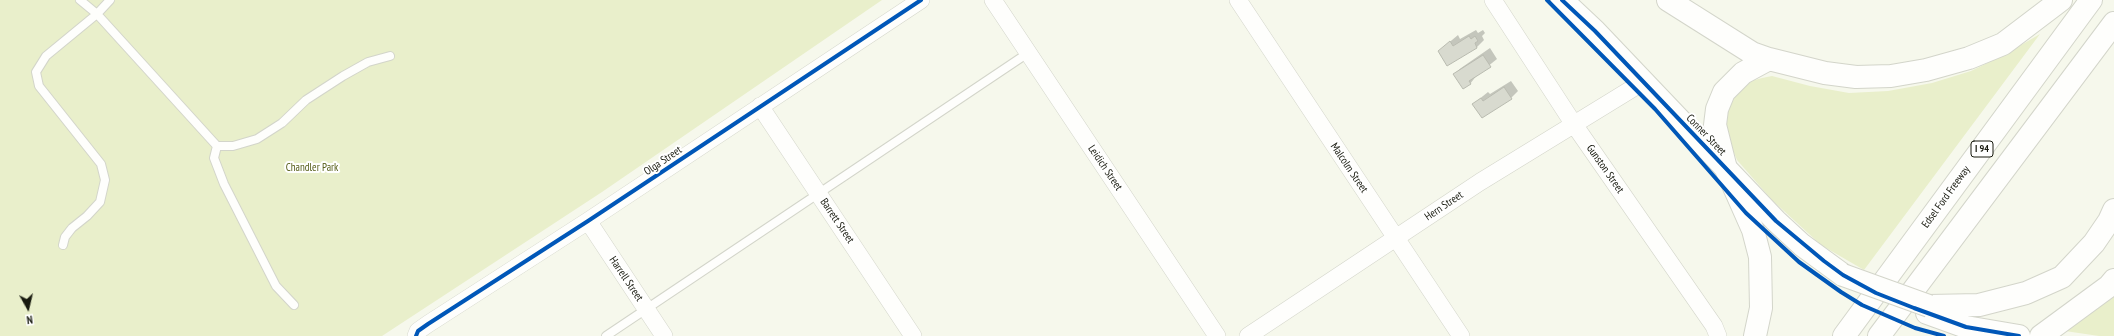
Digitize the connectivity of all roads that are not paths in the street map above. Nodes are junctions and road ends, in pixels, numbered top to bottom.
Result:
1 (80, 0) edge
2 (110, 0) edge
3 (920, 0) edge
4 (993, 0) edge
5 (1238, 0) edge
6 (1493, 0) edge
7 (1562, 0) edge
8 (1582, 0) edge
9 (1668, 0) edge
10 (2061, 0) edge
11 (2091, 0) edge
12 (97, 14) junction
13 (2114, 23) edge
14 (1595, 31) junction
15 (1028, 53) junction
16 (390, 56) dead end
17 (1769, 59) junction
18 (1643, 82) junction
19 (760, 106) junction
20 (1573, 123) junction
21 (217, 146) junction
22 (1726, 169) junction
23 (819, 195) junction
24 (2114, 210) edge
25 (588, 222) junction
26 (1396, 238) junction
27 (63, 245) dead end
28 (2114, 280) edge
29 (294, 305) dead end
30 (646, 309) junction
31 (1928, 309) junction
32 (416, 336) edge
33 (606, 336) edge
34 (664, 336) edge
35 (913, 336) edge
36 (1217, 336) edge
37 (1248, 336) edge
38 (1461, 336) edge
39 (1718, 336) edge
40 (1755, 336) edge
41 (1844, 336) edge
42 (1879, 336) edge
43 (2018, 336) edge
44 (2041, 336) edge

1 - 12 lane
2 - 12 lane
3 - 19 street, Olga Street
4 - 15 street, Leidich Street
5 - 26 street, Malcolm Street
6 - 20 street, Gunston Street
7 - 14 main road, Conner Street
8 - 14 main road
9 - 17 main road
10 - 17 main road
11 - 41 main road, Edsel Ford Freeway / I 94
12 - 21 lane
12 - 27 lane
13 - 42 main road, I 94
14 - 18 main road, Conner Street
15 - 23 lane
15 - 36 street, Leidich Street
16 - 21 lane
17 - 22 main road
18 - 20 street, Hern Street
18 - 22 main road, Conner Street
19 - 23 street, Barrett Street
19 - 25 street, Olga Street
20 - 26 street, Hern Street
20 - 39 street, Gunston Street
21 - 29 lane
22 - 31 main road, Conner Street, bridge
22 - 40 main road
23 - 30 lane
23 - 35 street, Barrett Street
24 - 31 main road
25 - 30 street, Harrell Street
25 - 32 street, Olga Street
26 - 37 street, Hern Street
26 - 38 street, Malcolm Street
28 - 44 main road
30 - 33 lane
30 - 34 street, Harrell Street
31 - 43 main road

